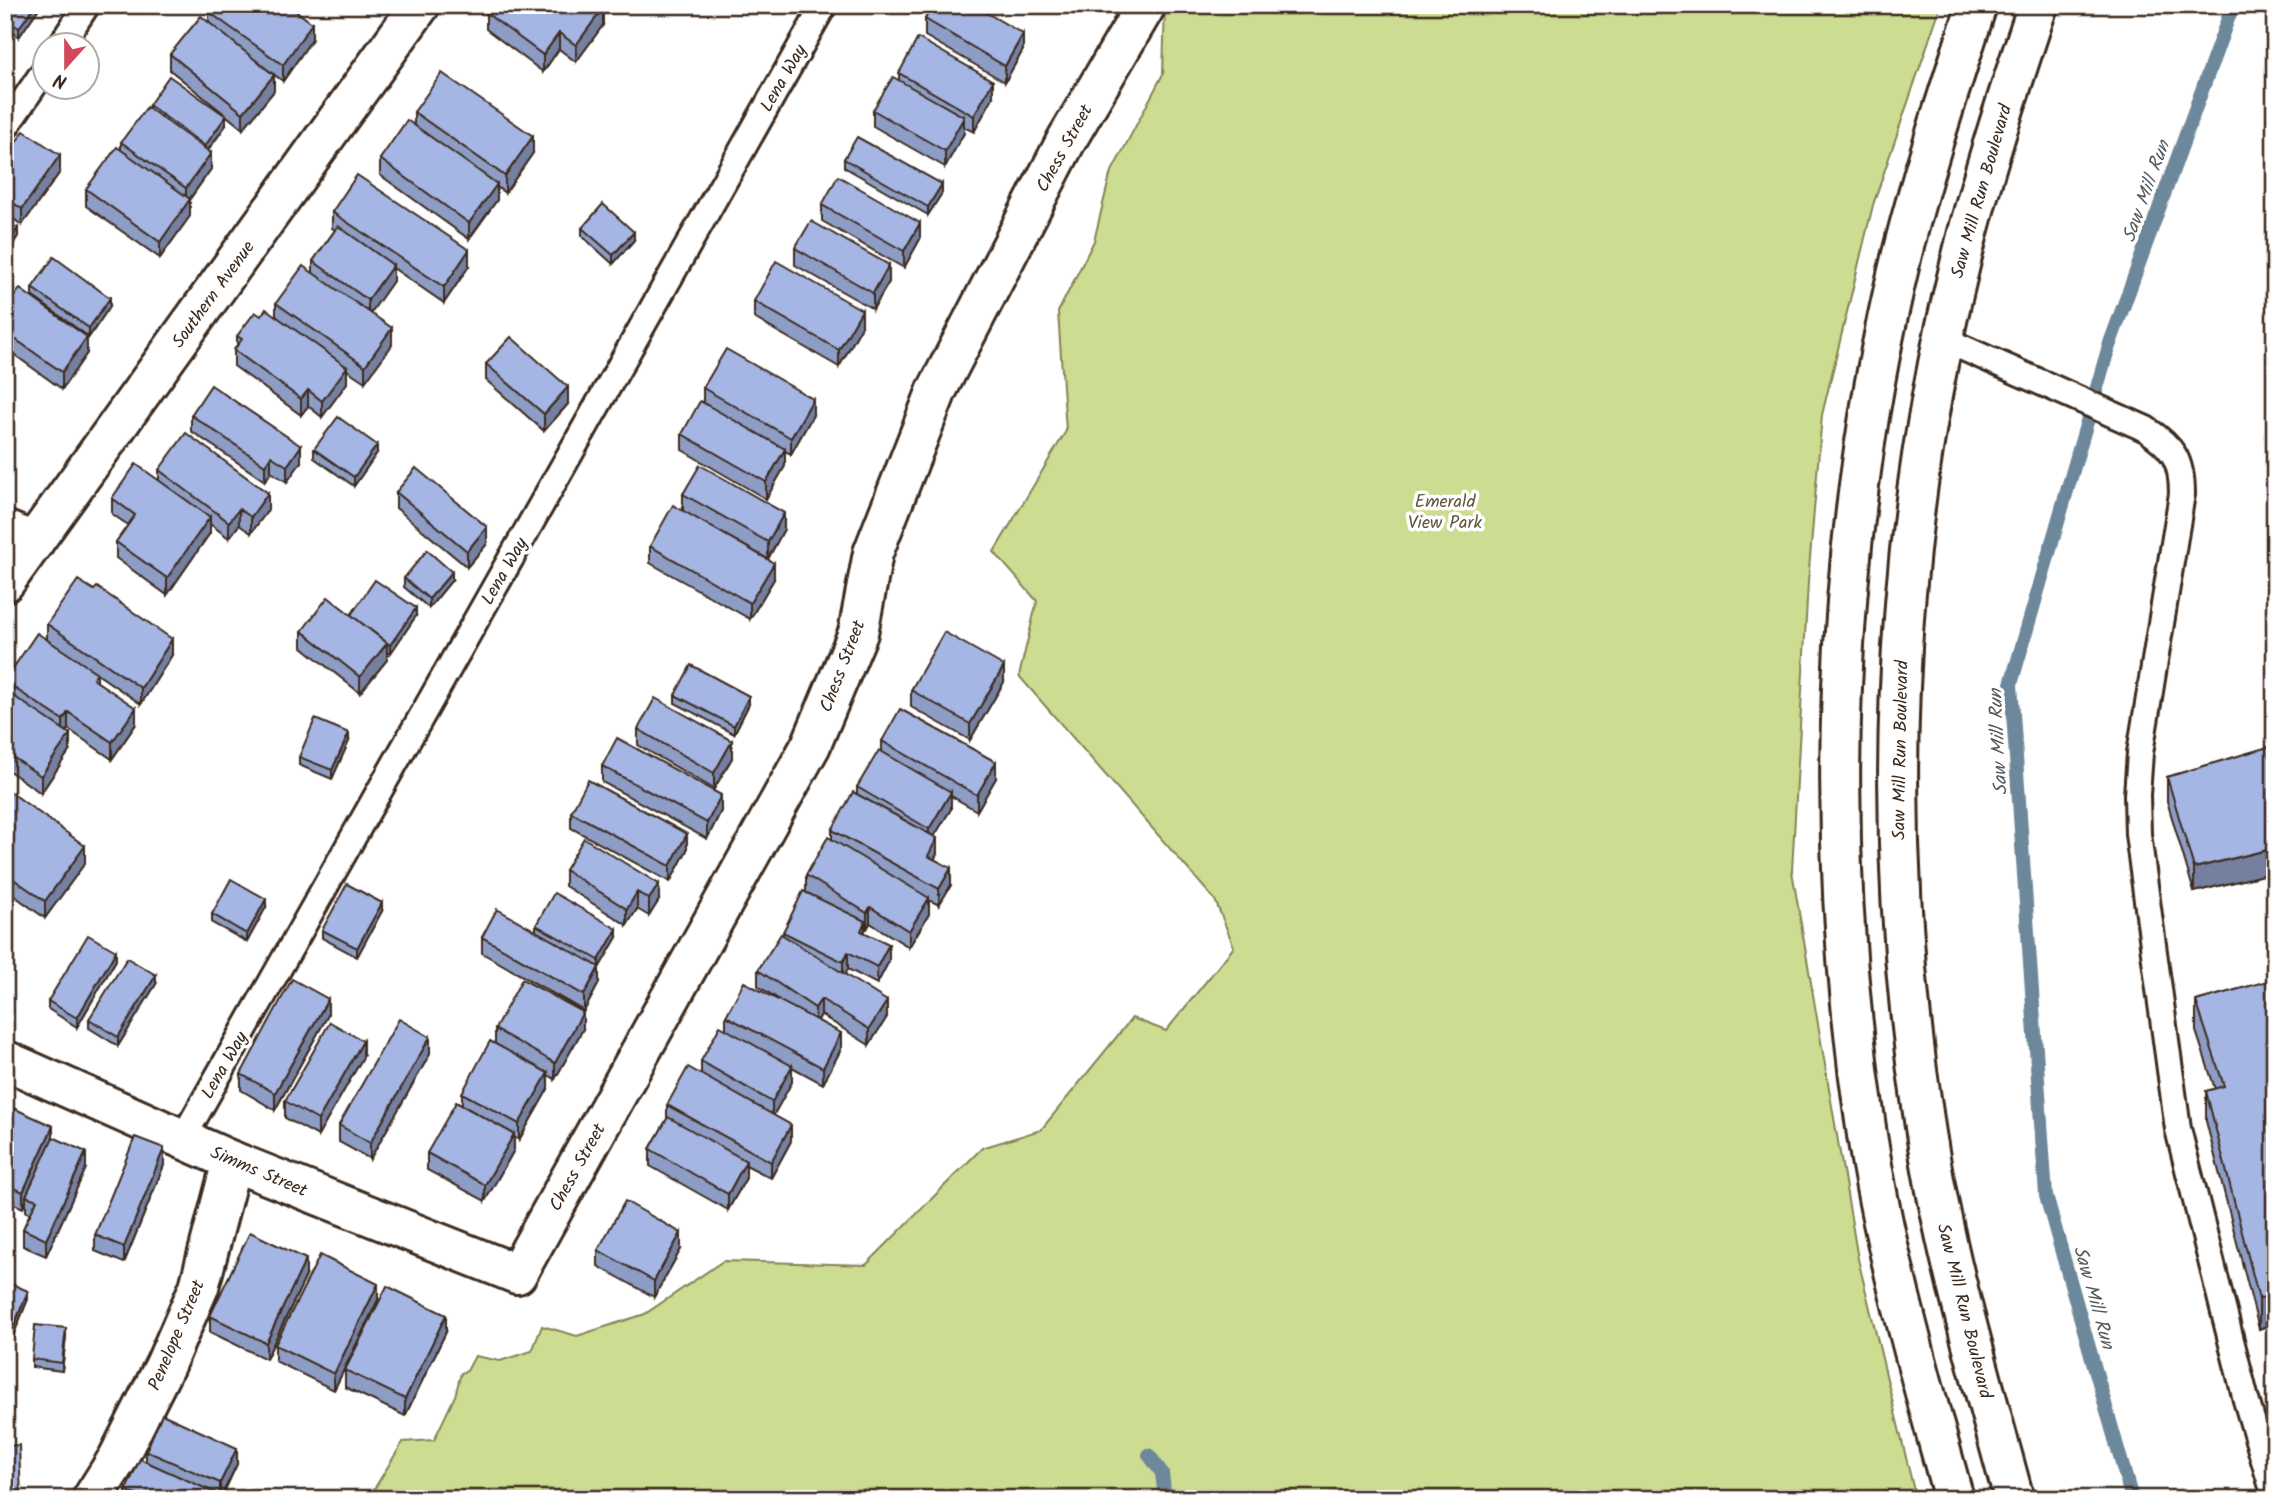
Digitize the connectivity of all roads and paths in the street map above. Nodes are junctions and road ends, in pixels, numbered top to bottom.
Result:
1 (87, 5) edge
2 (420, 5) edge
3 (824, 5) edge
4 (1146, 5) edge
5 (1977, 5) edge
6 (2038, 5) edge
7 (69, 32) edge
8 (32, 88) edge
9 (5, 128) edge
10 (1943, 339) junction
11 (20, 536) edge
12 (5, 582) edge
13 (5, 1060) edge
14 (183, 1138) junction
15 (232, 1161) junction
16 (517, 1274) joint
17 (2275, 1497) edge
18 (92, 1499) edge
19 (1954, 1499) edge
20 (2014, 1499) edge

1 - 7 lane
2 - 11 main road, Southern Avenue
3 - 14 lane, Lena Way
4 - 16 main road, Chess Street
5 - 19 main road
6 - 10 main road, Saw Mill Run Boulevard
8 - 9 lane
10 - 17 lane
10 - 20 main road, Saw Mill Run Boulevard
11 - 12 main road, Southern Avenue
13 - 14 main road, Simms Street
14 - 15 main road, Simms Street
15 - 16 main road, Simms Street
15 - 18 main road, Penelope Street

